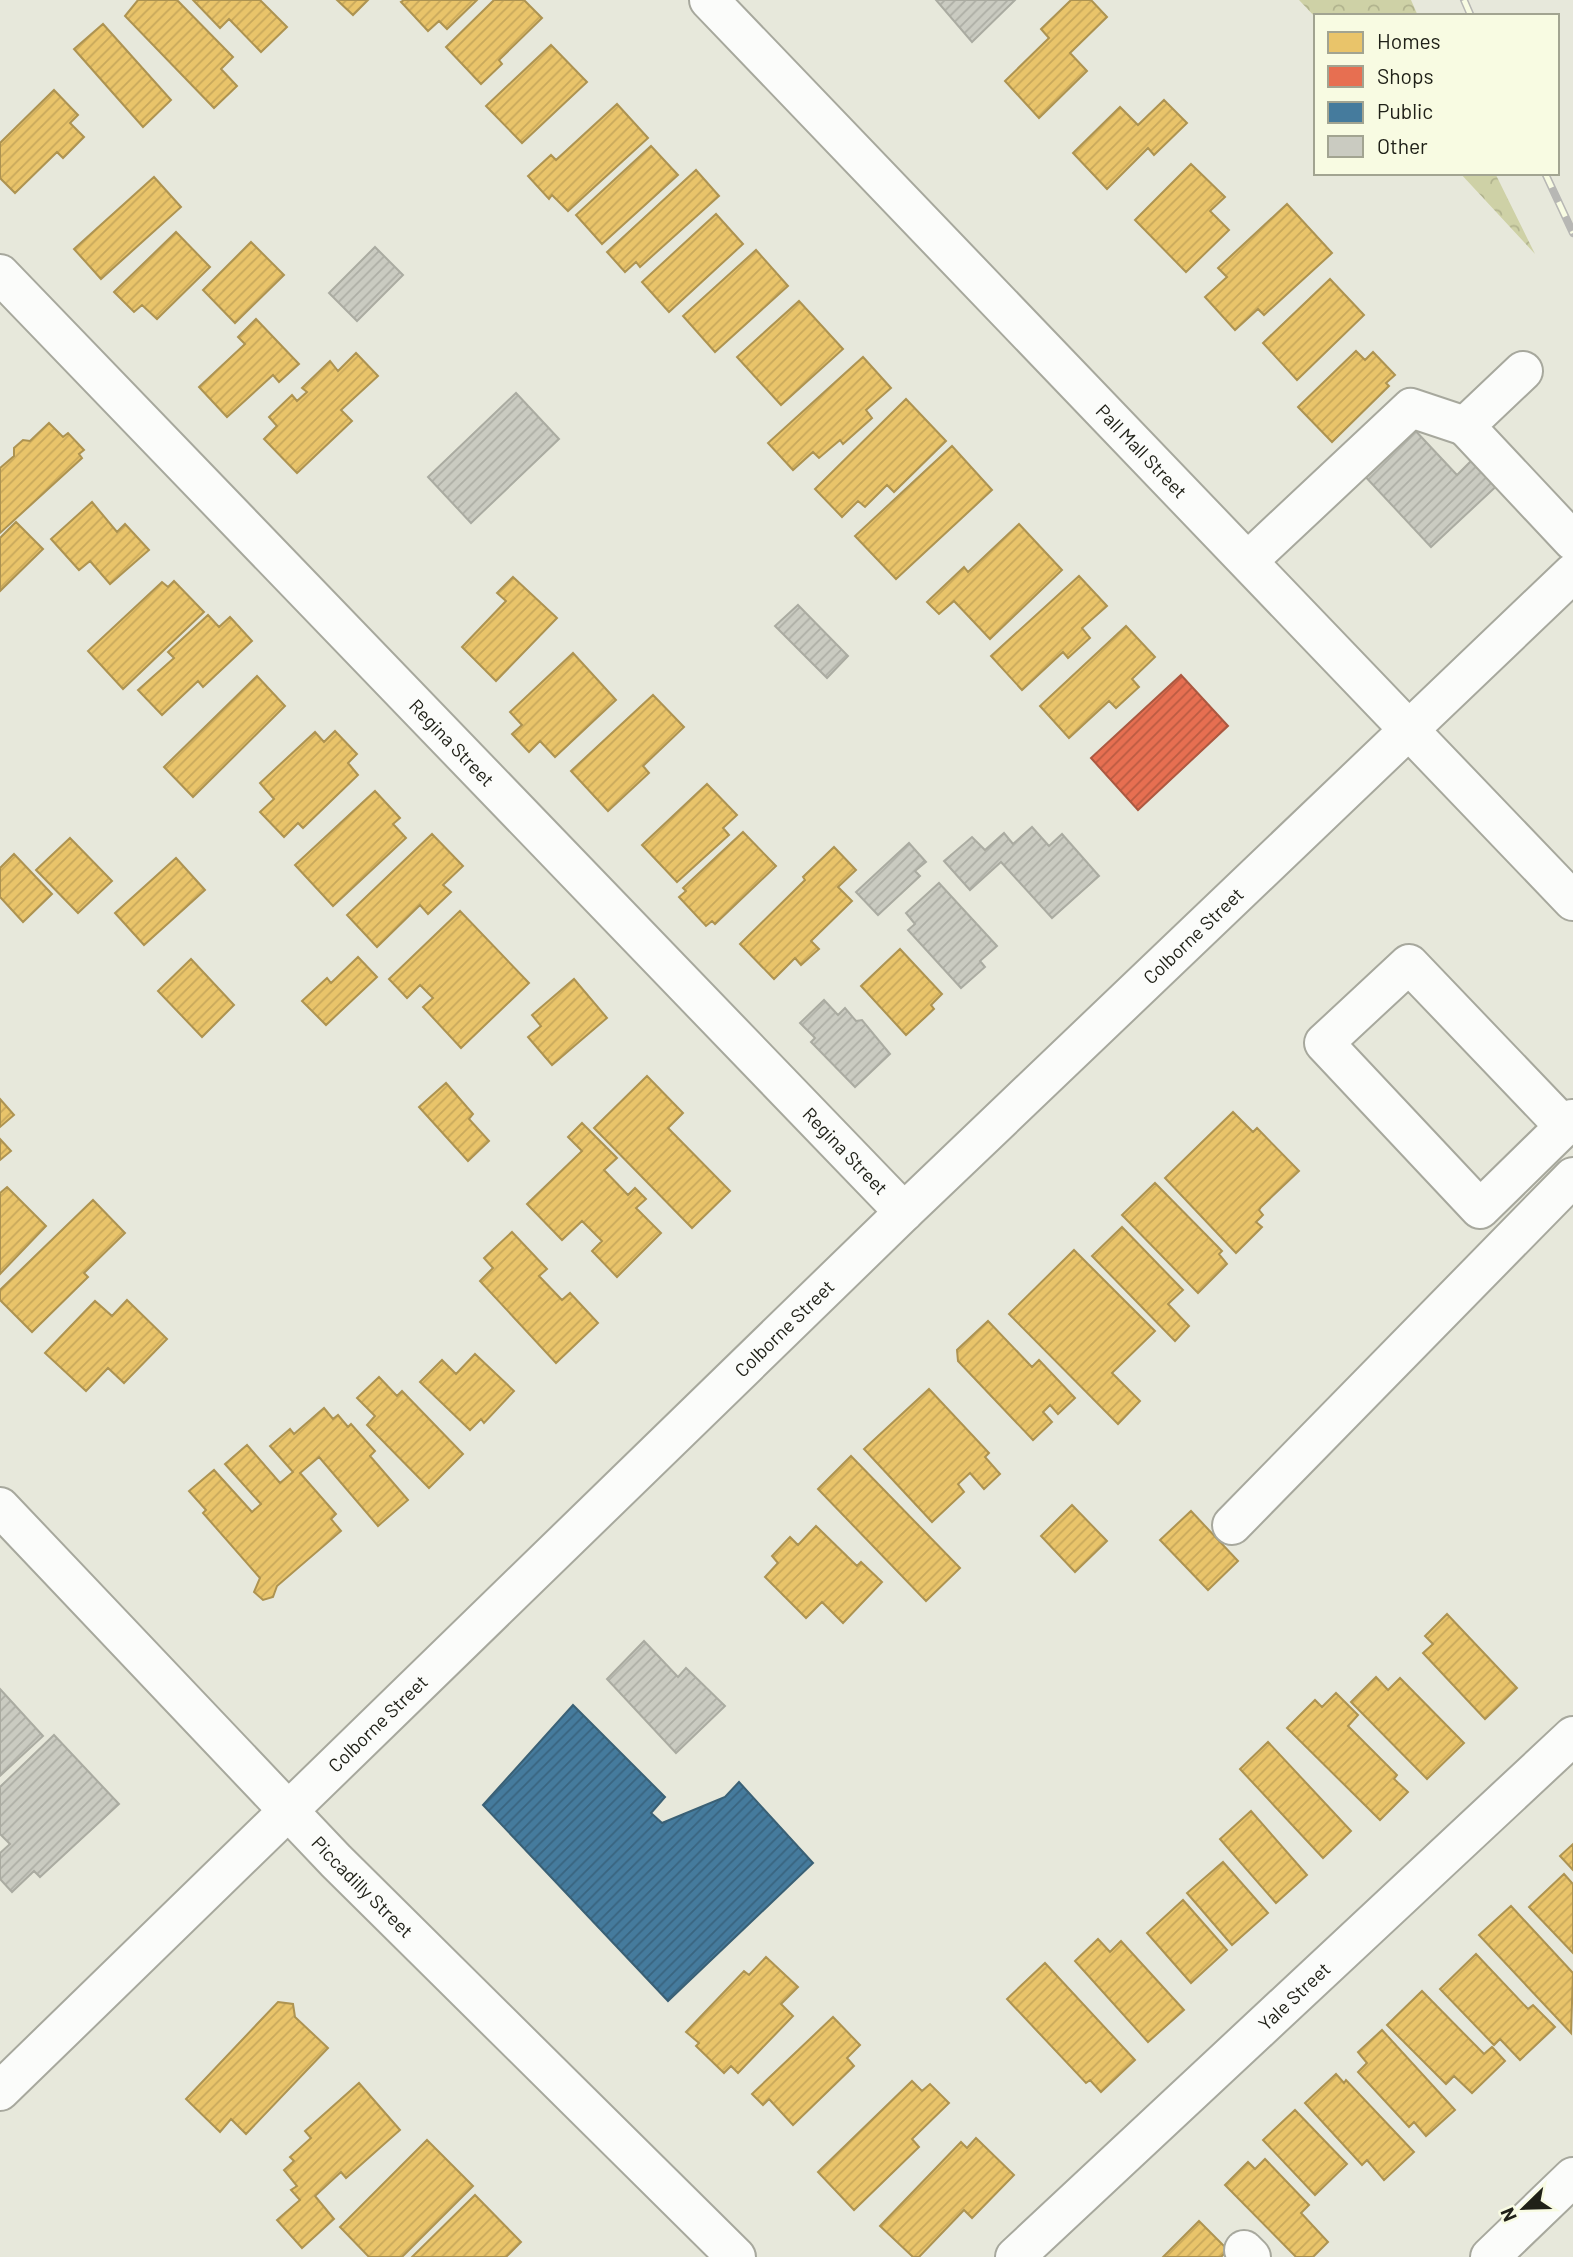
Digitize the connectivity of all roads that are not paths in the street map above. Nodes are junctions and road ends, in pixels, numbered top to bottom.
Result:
1 (709, 0) edge
2 (0, 274) edge
3 (1523, 370) dead end
4 (1465, 426) junction
5 (1573, 541) edge
6 (1249, 560) junction
7 (1573, 573) edge
8 (1410, 729) junction
9 (1573, 901) edge
10 (1571, 1119) edge
11 (1573, 1177) edge
12 (904, 1212) junction
13 (0, 1507) edge
14 (1232, 1525) dead end
15 (1573, 1736) edge
16 (289, 1810) junction
17 (0, 2091) edge
18 (1573, 2177) edge
19 (736, 2257) edge
20 (1015, 2257) edge
21 (1490, 2257) edge

1 - 6 street, Pall Mall Street
2 - 12 street, Regina Street
3 - 4 street
4 - 5 street
4 - 6 street
6 - 8 street, Pall Mall Street
7 - 8 street, Colborne Street
8 - 9 street, Pall Mall Street
8 - 12 street, Colborne Street
10 - 10 street
11 - 14 street
12 - 16 street, Colborne Street
13 - 16 street, Piccadilly Street
15 - 20 street, Yale Street
16 - 17 street, Colborne Street
16 - 19 street, Piccadilly Street
18 - 21 street

